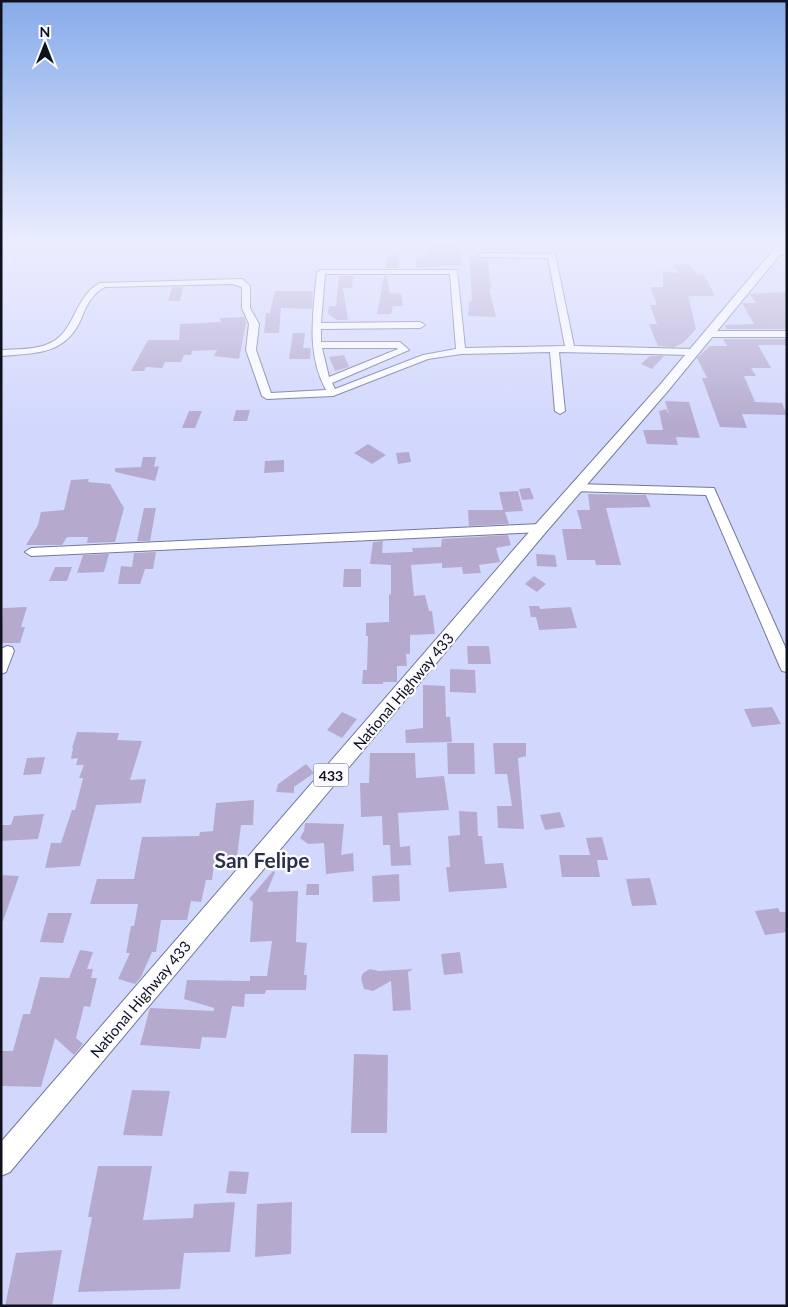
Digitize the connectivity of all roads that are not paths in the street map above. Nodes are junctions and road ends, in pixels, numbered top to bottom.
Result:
1 (84, 303) edge
2 (246, 303) edge
3 (319, 303) edge
4 (457, 303) edge
5 (561, 303) edge
6 (736, 303) edge
7 (420, 325) dead end
8 (317, 326) junction
9 (708, 334) junction
10 (787, 334) edge
11 (315, 345) junction
12 (570, 349) junction
13 (554, 350) junction
14 (461, 351) junction
15 (693, 352) junction
16 (1, 353) edge
17 (326, 382) junction
18 (333, 393) junction
19 (560, 411) dead end
20 (576, 488) junction
21 (541, 528) junction
22 (31, 552) dead end
23 (7, 650) dead end
24 (787, 667) edge
25 (1, 668) edge
26 (1, 1163) edge

1 - 16 street
2 - 18 street
3 - 8 street
4 - 14 street
5 - 12 street
6 - 9 main road, National Highway 433 / 433
7 - 8 street
8 - 11 street
9 - 10 street
9 - 15 main road, National Highway 433 / 433
11 - 17 street
11 - 17 street
12 - 13 street
12 - 15 street
13 - 14 street
13 - 19 street
14 - 18 street
15 - 20 main road, National Highway 433 / 433
17 - 18 street
20 - 21 main road, National Highway 433 / 433
20 - 24 street
21 - 22 street
21 - 26 main road, National Highway 433 / 433
23 - 25 street

